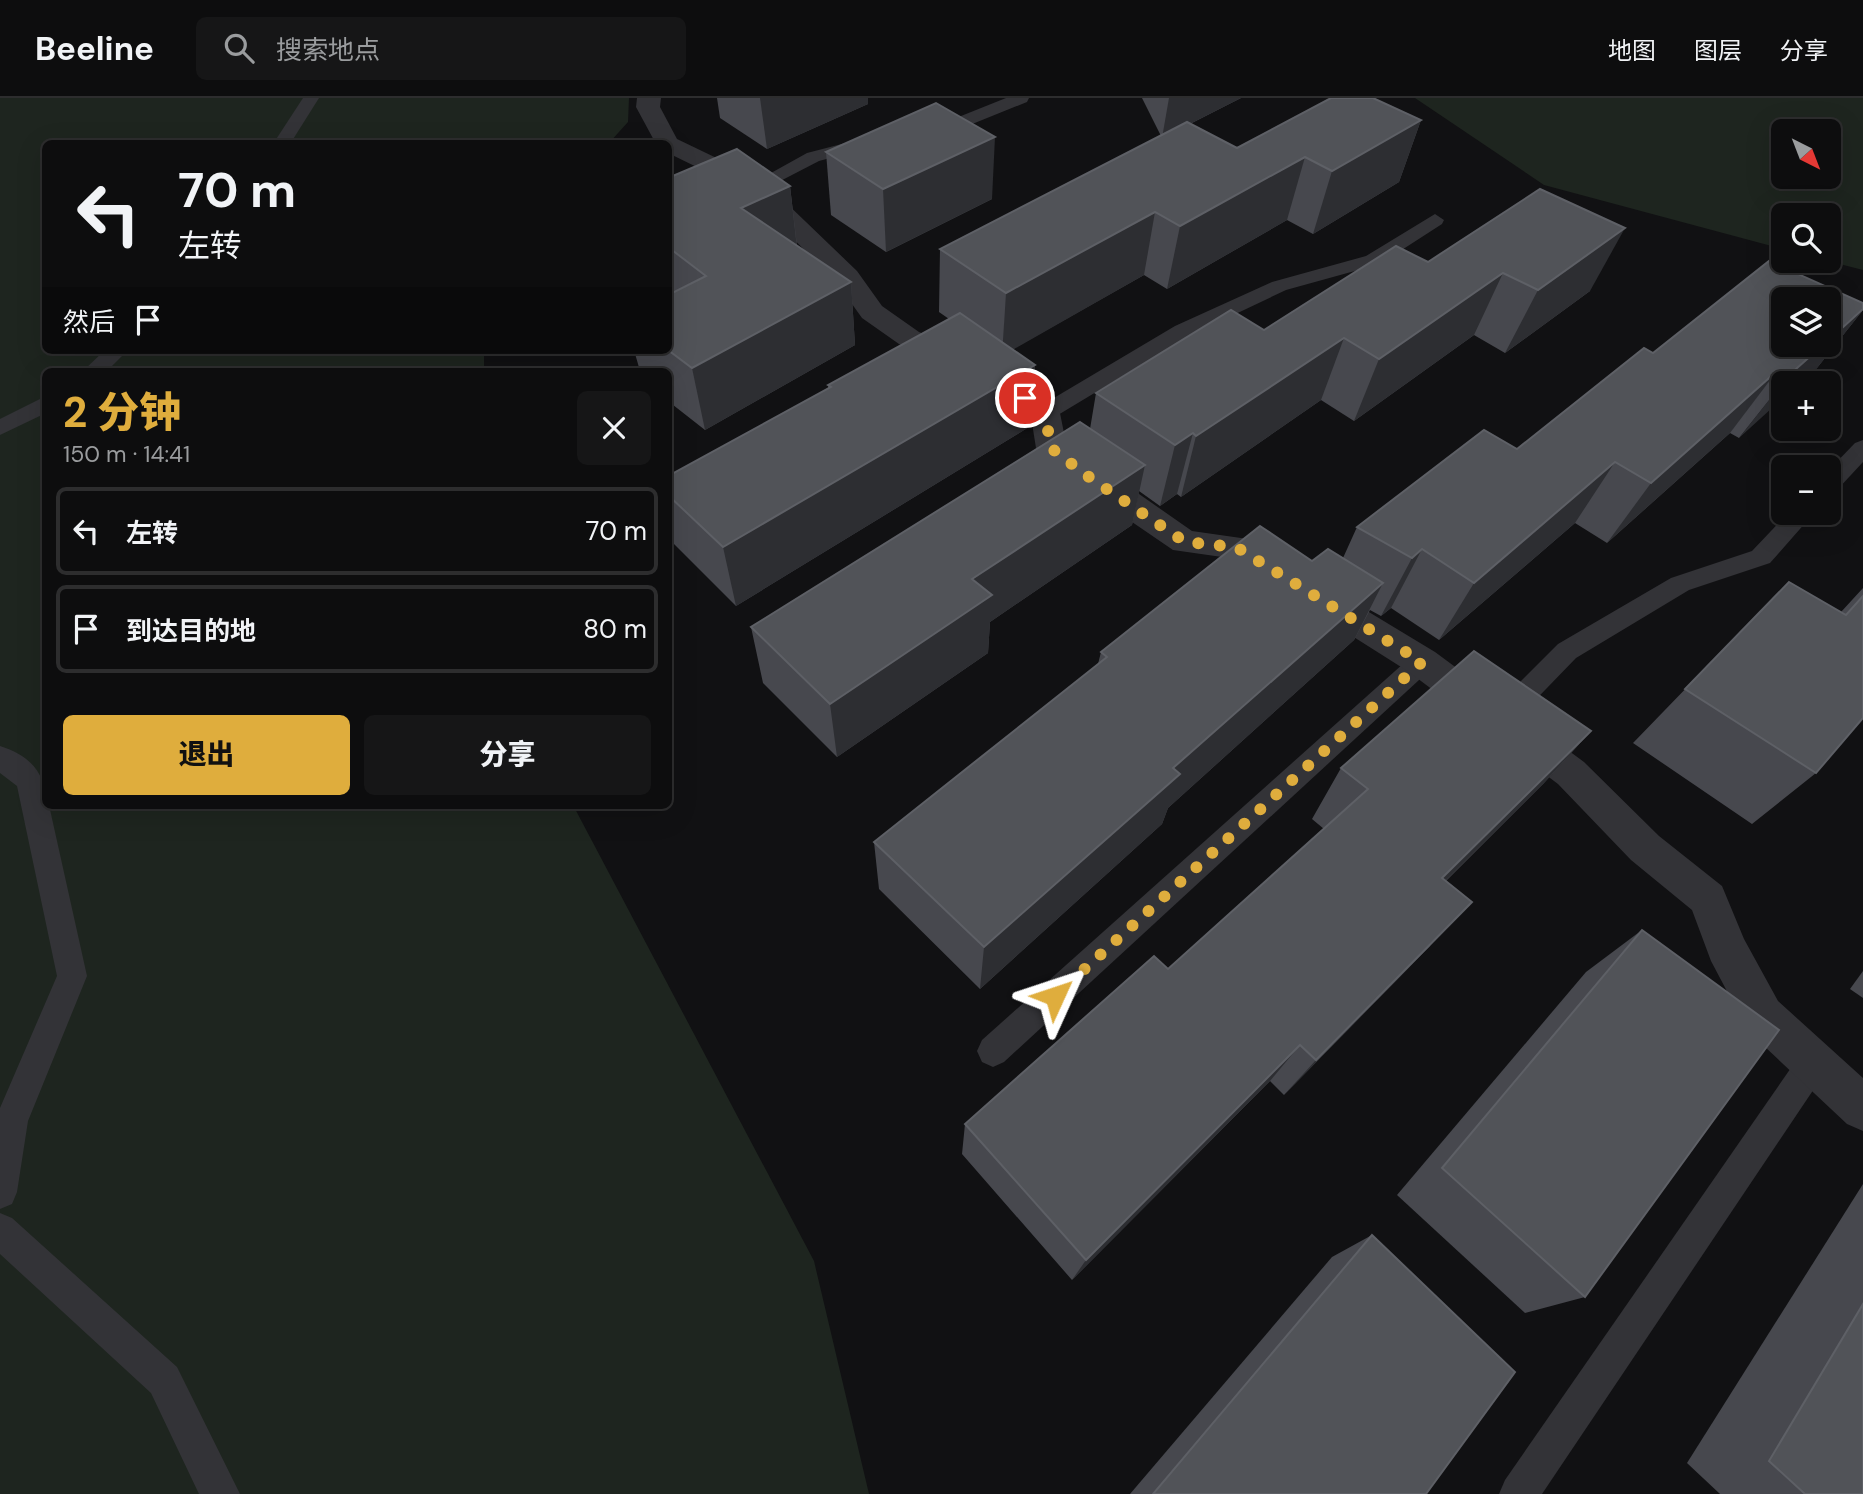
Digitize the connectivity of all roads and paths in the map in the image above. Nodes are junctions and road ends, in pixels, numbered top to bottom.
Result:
1 (311, 98) edge
2 (649, 98) edge
3 (1021, 98) edge
4 (905, 135) edge
5 (880, 139) edge
6 (284, 140) edge
7 (666, 140) edge
8 (672, 146) edge
9 (751, 189) junction
10 (1435, 220) dead end
11 (113, 354) edge
12 (97, 368) edge
13 (42, 405) edge
14 (1045, 413) junction
15 (0, 428) edge
16 (1863, 447) edge
17 (1841, 471) edge
18 (1791, 525) edge
19 (1422, 662) junction
20 (1500, 720) junction
21 (0, 757) edge
22 (993, 1051) dead end
23 (1812, 1063) junction
24 (1863, 1108) edge
25 (0, 1192) edge
26 (0, 1230) edge
27 (220, 1494) edge
28 (1519, 1494) edge

1 - 6 lane
2 - 7 street
3 - 4 lane
5 - 9 lane
8 - 9 street
9 - 14 street
10 - 14 lane
11 - 12 lane
13 - 15 lane
14 - 19 street
16 - 17 lane
18 - 20 lane
19 - 20 street
19 - 22 lane
20 - 23 street
21 - 25 lane
23 - 24 street
23 - 28 lane
26 - 27 lane

